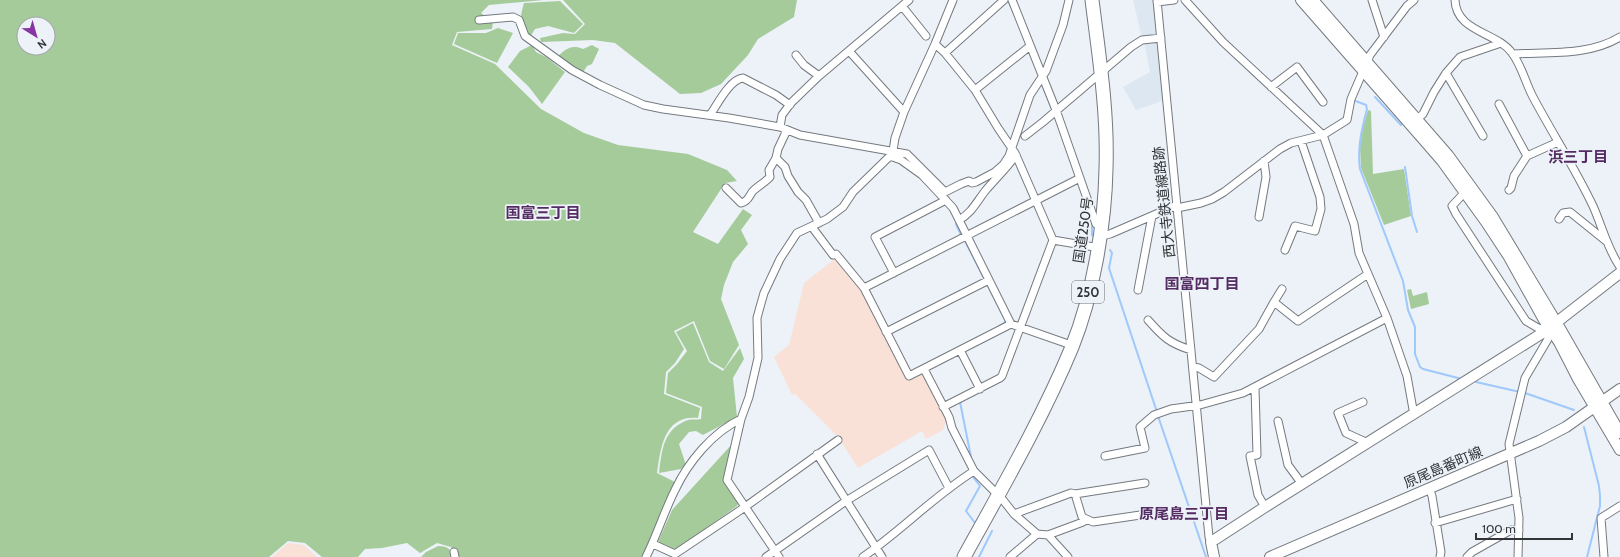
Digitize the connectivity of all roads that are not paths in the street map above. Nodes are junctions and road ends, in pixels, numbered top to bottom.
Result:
1 (909, 0) edge
2 (953, 0) edge
3 (1004, 0) edge
4 (1012, 0) edge
5 (1069, 0) edge
6 (1092, 0) edge
7 (1098, 0) edge
8 (1174, 0) edge
9 (1185, 0) edge
10 (1301, 0) edge
11 (1313, 0) edge
12 (1372, 0) edge
13 (1414, 0) edge
14 (1455, 0) edge
15 (1157, 1) edge
16 (902, 6) junction
17 (479, 20) dead end
18 (926, 36) dead end
19 (1384, 36) junction
20 (1620, 37) edge
21 (1161, 38) junction
22 (1502, 43) junction
23 (936, 44) junction
24 (1028, 47) junction
25 (848, 51) junction
26 (945, 53) junction
27 (1513, 54) junction
28 (796, 55) dead end
29 (1365, 66) junction
30 (1104, 71) junction
31 (1446, 73) junction
32 (819, 76) junction
33 (1041, 78) junction
34 (1271, 86) junction
35 (975, 90) junction
36 (1323, 102) dead end
37 (1499, 104) dead end
38 (790, 105) junction
39 (904, 112) junction
40 (1054, 112) junction
41 (710, 115) junction
42 (1417, 119) junction
43 (783, 129) junction
44 (1324, 135) junction
45 (1025, 136) dead end
46 (1483, 136) dead end
47 (1301, 141) junction
48 (1558, 142) junction
49 (1014, 151) junction
50 (891, 153) junction
51 (1526, 156) junction
52 (776, 158) junction
53 (1264, 161) junction
54 (1078, 179) junction
55 (726, 188) dead end
56 (1509, 190) dead end
57 (1465, 192) junction
58 (946, 200) junction
59 (1035, 200) junction
60 (1177, 206) junction
61 (1152, 216) junction
62 (1259, 217) dead end
63 (1558, 219) dead end
64 (959, 220) junction
65 (816, 225) junction
66 (1105, 227) junction
67 (967, 236) junction
68 (1053, 240) junction
69 (1608, 242) junction
70 (1101, 249) junction
71 (1284, 250) dead end
72 (1620, 267) edge
73 (894, 273) junction
74 (1620, 273) edge
75 (1368, 274) junction
76 (987, 281) junction
77 (864, 288) junction
78 (1282, 289) dead end
79 (1138, 290) dead end
80 (1274, 302) junction
81 (1387, 318) junction
82 (1148, 320) dead end
83 (1011, 324) junction
84 (1020, 327) junction
85 (1551, 327) junction
86 (886, 332) junction
87 (1075, 346) junction
88 (960, 350) junction
89 (1191, 350) junction
90 (1192, 367) junction
91 (924, 368) junction
92 (1255, 388) junction
93 (980, 389) junction
94 (1620, 389) edge
95 (1363, 402) dead end
96 (1598, 404) junction
97 (1196, 405) junction
98 (943, 407) junction
99 (1414, 415) junction
100 (741, 419) junction
101 (1278, 421) dead end
102 (1620, 433) edge
103 (838, 440) dead end
104 (1368, 443) junction
105 (1620, 450) edge
106 (817, 454) junction
107 (1510, 454) junction
108 (1105, 456) dead end
109 (974, 470) junction
110 (1145, 483) dead end
111 (1302, 484) junction
112 (949, 488) junction
113 (1429, 488) junction
114 (1075, 494) junction
115 (1000, 498) junction
116 (1517, 499) junction
117 (846, 501) junction
118 (1620, 506) edge
119 (744, 507) junction
120 (1265, 507) junction
121 (1014, 514) junction
122 (1147, 514) dead end
123 (1086, 519) junction
124 (1435, 523) junction
125 (1519, 530) junction
126 (1037, 534) junction
127 (1048, 535) junction
128 (1211, 542) junction
129 (653, 544) junction
130 (876, 548) junction
131 (777, 554) edge
132 (646, 557) edge
133 (766, 557) edge
134 (863, 557) edge
135 (882, 557) edge
136 (964, 557) edge
137 (971, 557) edge
138 (1010, 557) edge
139 (1068, 557) edge
140 (1214, 557) edge
141 (1270, 557) edge
142 (1440, 557) edge
143 (1467, 557) edge
144 (1518, 557) edge
145 (1604, 557) edge

1 - 16 street
2 - 23 street
3 - 26 street
4 - 24 street
5 - 33 street
6 - 30 highway, 国道250号 / 250
7 - 30 highway, 国道250号 / 250
8 - 15 street
9 - 34 street
10 - 29 street
11 - 29 street
12 - 19 street
13 - 19 street
14 - 22 street
15 - 21 street, 西大寺鉄道線路跡
16 - 18 street
16 - 25 street
17 - 41 street
19 - 29 street
20 - 27 street
21 - 30 street
21 - 60 street, 西大寺鉄道線路跡
22 - 27 street
22 - 31 street
23 - 26 street
23 - 39 street
24 - 33 street
24 - 35 street
25 - 32 street
25 - 39 street
26 - 35 street
27 - 48 street
28 - 32 street
29 - 42 street
29 - 44 street
29 - 57 street
30 - 40 street
30 - 66 highway, 国道250号 / 250
31 - 42 street
31 - 46 street
32 - 38 street
33 - 40 street
33 - 49 street
34 - 36 street
34 - 44 street
35 - 49 street
37 - 51 street
38 - 41 street
38 - 43 street
39 - 50 street
40 - 45 street
40 - 54 street
41 - 43 street
42 - 85 street
43 - 50 street
43 - 52 street
44 - 47 street
44 - 75 street
47 - 53 street
47 - 71 street
48 - 51 street
48 - 69 street
49 - 50 street
49 - 59 street
49 - 64 street
50 - 58 street
50 - 65 street
51 - 56 street
52 - 55 street
52 - 65 street
53 - 60 street
53 - 62 street
54 - 59 street
54 - 66 street
57 - 85 street
57 - 85 street
58 - 64 street
58 - 73 street
59 - 67 street
59 - 68 street
60 - 61 street
60 - 89 street, 西大寺鉄道線路跡
61 - 66 street
61 - 79 street
63 - 69 street
64 - 67 street
65 - 77 street
65 - 100 street
66 - 70 highway, 国道250号 / 250
67 - 73 street
67 - 76 street
68 - 70 street
68 - 84 street
69 - 72 street
70 - 87 highway, 国道250号 / 250
73 - 77 street
74 - 85 street
75 - 80 street
75 - 81 street
76 - 83 street
76 - 86 street
77 - 86 street
78 - 80 street
80 - 90 street
81 - 92 street
81 - 99 street
82 - 89 street
83 - 84 street
83 - 88 street
84 - 87 street
84 - 93 street
85 - 96 street
85 - 99 street
85 - 107 street
86 - 91 street
87 - 115 highway, 国道250号 / 250
88 - 91 street
88 - 93 street
89 - 90 street, 西大寺鉄道線路跡
90 - 97 street, 西大寺鉄道線路跡
91 - 98 street
92 - 97 street
92 - 120 street
93 - 98 street
94 - 96 street, 原尾島番町線
95 - 104 street
96 - 102 street
96 - 105 street
96 - 107 street, 原尾島番町線
97 - 108 street
97 - 128 street, 西大寺鉄道線路跡
98 - 109 street
99 - 104 street
100 - 119 street
100 - 129 street
101 - 111 street
103 - 106 street
104 - 111 street
106 - 117 street
106 - 119 street
107 - 113 street, 原尾島番町線
107 - 116 street
109 - 112 street
109 - 115 street
110 - 114 street
111 - 120 street
112 - 117 street
112 - 130 street
113 - 124 street
113 - 141 street, 原尾島番町線
114 - 121 street
114 - 123 street
115 - 121 street
115 - 136 highway, 国道250号 / 250
115 - 137 highway, 国道250号 / 250
116 - 124 street
116 - 125 street
117 - 130 street
117 - 131 street
118 - 145 street
119 - 129 street
119 - 131 street
120 - 128 street
121 - 126 street
122 - 123 street
123 - 127 street
124 - 142 street
125 - 143 street
125 - 144 street
126 - 127 street
126 - 138 street
127 - 139 street
128 - 140 street
129 - 132 street
130 - 134 street
130 - 135 street
131 - 133 street

